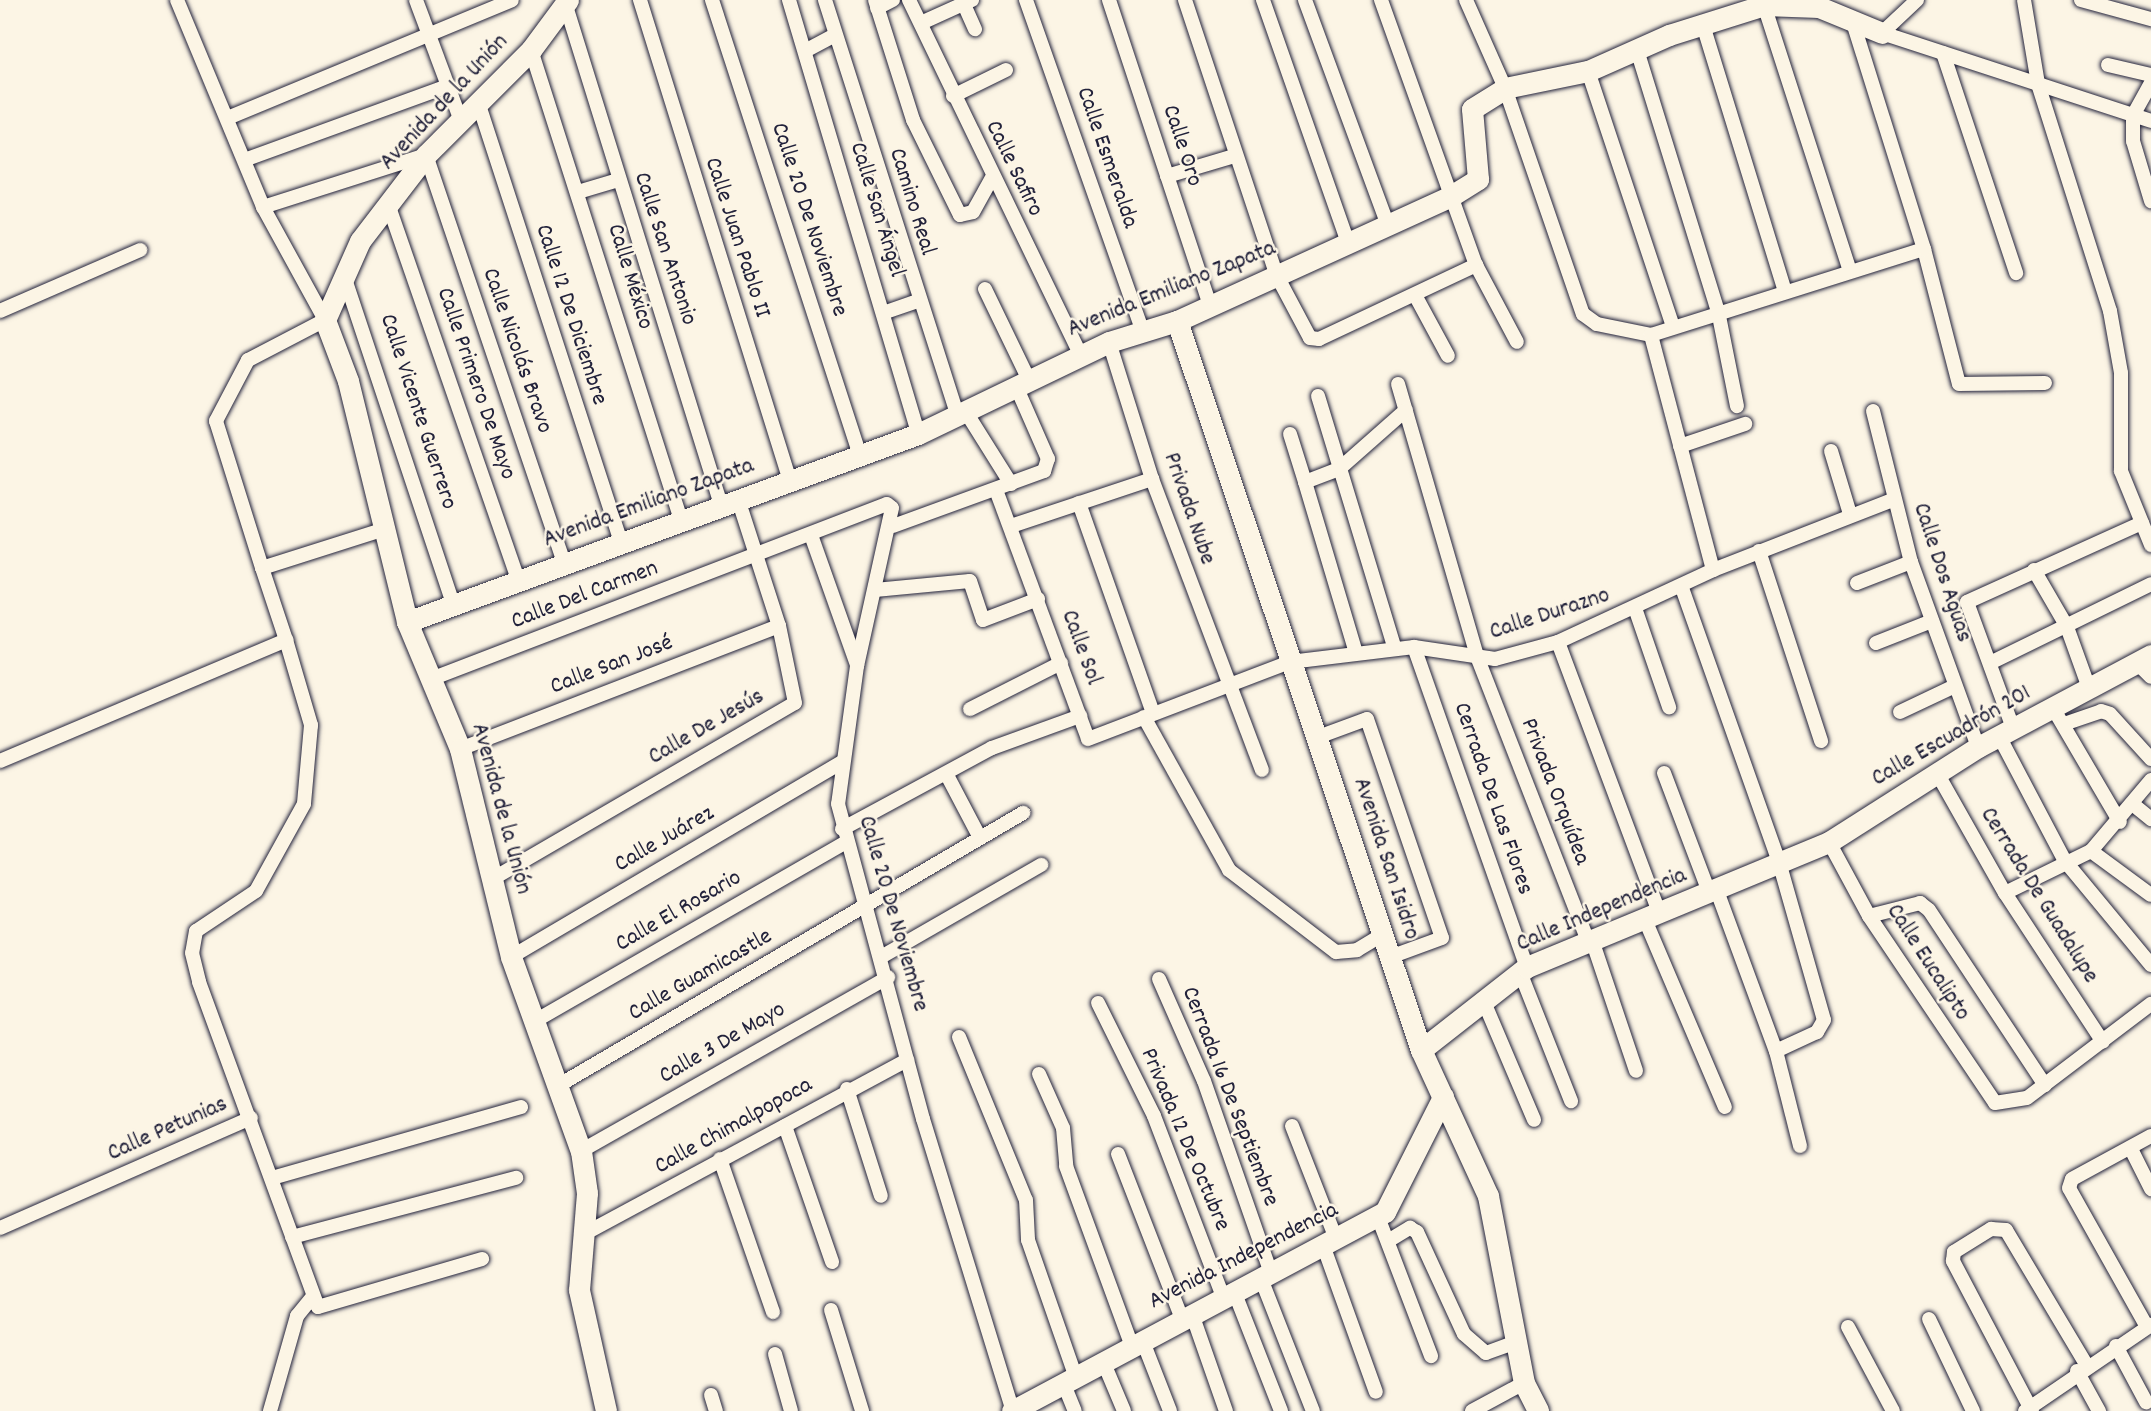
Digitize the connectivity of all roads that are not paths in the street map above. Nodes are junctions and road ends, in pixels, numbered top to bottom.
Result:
1 (177, 0) edge
2 (416, 0) edge
3 (512, 0) edge
4 (712, 0) edge
5 (789, 0) edge
6 (825, 0) edge
7 (893, 0) edge
8 (909, 0) edge
9 (1026, 0) edge
10 (1108, 0) edge
11 (1185, 0) edge
12 (1263, 0) edge
13 (1305, 0) edge
14 (1381, 0) edge
15 (1466, 0) edge
16 (1917, 0) edge
17 (2024, 0) edge
18 (966, 1) edge
19 (2084, 1) edge
20 (567, 3) edge
21 (639, 4) edge
22 (876, 4) edge
23 (1764, 5) junction
24 (2151, 19) edge
25 (921, 23) junction
26 (1703, 25) junction
27 (1854, 25) junction
28 (975, 29) dead end
29 (1882, 33) junction
30 (835, 35) junction
31 (430, 38) junction
32 (531, 50) junction
33 (1637, 50) junction
34 (805, 51) junction
35 (1943, 53) junction
36 (2108, 65) dead end
37 (1006, 70) dead end
38 (1588, 71) junction
39 (2151, 75) edge
40 (2151, 83) edge
41 (2038, 84) junction
42 (448, 86) junction
43 (1505, 88) junction
44 (953, 96) junction
45 (478, 102) junction
46 (2133, 115) junction
47 (230, 117) junction
48 (460, 118) junction
49 (2151, 121) edge
50 (426, 155) junction
51 (1234, 156) junction
52 (247, 159) junction
53 (1167, 176) junction
54 (991, 179) junction
55 (618, 180) junction
56 (578, 192) junction
57 (1451, 196) junction
58 (2151, 201) edge
59 (388, 204) junction
60 (263, 207) junction
61 (1388, 226) junction
62 (1349, 244) junction
63 (1924, 249) junction
64 (140, 250) dead end
65 (1476, 265) junction
66 (342, 271) junction
67 (1850, 271) junction
68 (2016, 273) dead end
69 (1277, 276) junction
70 (985, 289) dead end
71 (1785, 292) junction
72 (1415, 296) junction
73 (918, 301) junction
74 (1210, 306) junction
75 (0, 311) edge
76 (1718, 311) junction
77 (883, 313) junction
78 (325, 320) junction
79 (1177, 321) junction
80 (1672, 324) junction
81 (1143, 332) junction
82 (1651, 335) junction
83 (1110, 342) junction
84 (1517, 342) dead end
85 (1081, 356) junction
86 (1448, 356) dead end
87 (1022, 383) junction
88 (2045, 383) dead end
89 (1398, 384) dead end
90 (1318, 396) dead end
91 (1737, 406) dead end
92 (1406, 410) junction
93 (1872, 411) dead end
94 (962, 414) junction
95 (1745, 424) dead end
96 (1290, 433) dead end
97 (918, 434) junction
98 (1680, 446) junction
99 (1831, 451) dead end
100 (860, 455) junction
101 (1339, 469) junction
102 (1152, 479) junction
103 (790, 481) junction
104 (1305, 482) junction
105 (1011, 484) junction
106 (996, 490) junction
107 (1893, 500) junction
108 (730, 502) junction
109 (1079, 503) junction
110 (1850, 514) junction
111 (681, 519) junction
112 (2142, 523) junction
113 (893, 526) junction
114 (1011, 526) junction
115 (382, 530) junction
116 (811, 535) junction
117 (621, 543) junction
118 (2151, 545) edge
119 (1759, 551) junction
120 (756, 556) junction
121 (1911, 562) junction
122 (564, 563) junction
123 (262, 568) junction
124 (1713, 570) junction
125 (2034, 570) junction
126 (518, 579) junction
127 (1857, 583) dead end
128 (2151, 584) edge
129 (1682, 588) junction
130 (875, 590) junction
131 (1038, 599) junction
132 (453, 603) junction
133 (1636, 611) junction
134 (1932, 621) junction
135 (407, 622) junction
136 (779, 626) junction
137 (2067, 627) junction
138 (286, 640) junction
139 (1558, 642) junction
140 (1876, 643) dead end
141 (1414, 647) junction
142 (1395, 649) junction
143 (1356, 653) junction
144 (1478, 659) junction
145 (2143, 659) edge
146 (1290, 662) junction
147 (1061, 663) junction
148 (1990, 663) junction
149 (857, 666) junction
150 (2151, 677) edge
151 (431, 679) junction
152 (1955, 686) junction
153 (2089, 688) junction
154 (1228, 689) junction
155 (1668, 707) dead end
156 (970, 709) dead end
157 (1900, 712) dead end
158 (1149, 715) junction
159 (1080, 716) junction
160 (2058, 716) junction
161 (2006, 732) junction
162 (1318, 737) junction
163 (1088, 739) joint
164 (1821, 741) dead end
165 (1978, 747) junction
166 (460, 749) junction
167 (2151, 759) edge
168 (0, 761) edge
169 (842, 762) junction
170 (1262, 770) dead end
171 (1664, 773) dead end
172 (1937, 773) junction
173 (948, 777) junction
174 (2151, 780) edge
175 (2135, 806) junction
176 (1023, 813) dead end
177 (2151, 819) edge
178 (2120, 822) junction
179 (844, 836) junction
180 (980, 838) junction
181 (1829, 842) junction
182 (2091, 851) junction
183 (2065, 861) junction
184 (1779, 862) junction
185 (1041, 865) dead end
186 (494, 878) junction
187 (1713, 893) junction
188 (2005, 893) junction
189 (2151, 895) edge
190 (863, 907) junction
191 (1869, 916) junction
192 (1653, 918) junction
193 (1382, 936) junction
194 (1590, 941) junction
195 (511, 957) junction
196 (881, 957) junction
197 (1390, 957) junction
198 (2151, 965) edge
199 (1524, 970) junction
200 (887, 977) junction
201 (1159, 979) dead end
202 (1484, 1002) junction
203 (1098, 1003) dead end
204 (2151, 1004) edge
205 (535, 1021) junction
206 (960, 1037) dead end
207 (2103, 1042) junction
208 (1421, 1050) junction
209 (1776, 1051) junction
210 (907, 1060) junction
211 (1636, 1071) dead end
212 (1039, 1074) dead end
213 (561, 1084) junction
214 (2045, 1085) junction
215 (847, 1089) junction
216 (1444, 1097) junction
217 (1571, 1101) dead end
218 (521, 1107) dead end
219 (1725, 1107) dead end
220 (251, 1118) junction
221 (1534, 1120) dead end
222 (785, 1126) junction
223 (1292, 1126) dead end
224 (2151, 1136) edge
225 (1800, 1146) dead end
226 (2131, 1149) junction
227 (581, 1151) junction
228 (1118, 1154) dead end
229 (720, 1159) junction
230 (272, 1178) junction
231 (516, 1178) dead end
232 (2151, 1189) edge
233 (881, 1196) dead end
234 (1378, 1217) junction
235 (0, 1228) edge
236 (584, 1234) junction
237 (292, 1237) junction
238 (1388, 1241) junction
239 (1329, 1242) junction
240 (482, 1259) dead end
241 (832, 1262) dead end
242 (1265, 1273) junction
243 (1229, 1294) junction
244 (313, 1296) junction
245 (831, 1310) dead end
246 (774, 1312) dead end
247 (1187, 1316) junction
248 (1929, 1319) dead end
249 (2149, 1326) edge
250 (1848, 1327) dead end
251 (1137, 1341) junction
252 (1516, 1342) junction
253 (2116, 1346) junction
254 (775, 1354) dead end
255 (1431, 1356) dead end
256 (1103, 1361) junction
257 (2081, 1368) junction
258 (1069, 1378) junction
259 (1524, 1384) junction
260 (1376, 1392) dead end
261 (711, 1395) dead end
262 (2146, 1402) dead end
263 (2029, 1409) edge
264 (270, 1411) edge
265 (606, 1411) edge
266 (716, 1411) edge
267 (791, 1411) edge
268 (862, 1411) edge
269 (1013, 1411) edge
270 (1075, 1411) edge
271 (1124, 1411) edge
272 (1170, 1411) edge
273 (1226, 1411) edge
274 (1281, 1411) edge
275 (1313, 1411) edge
276 (1472, 1411) edge
277 (1538, 1411) edge
278 (1893, 1411) edge
279 (1973, 1411) edge
280 (2099, 1411) edge

1 - 47 street
2 - 31 street
3 - 31 street
4 - 100 street, Calle 20 De Noviembre
5 - 34 street, Calle San Ángel
6 - 30 street, Camino Real
7 - 22 street
8 - 25 street, Calle Safiro
9 - 81 street, Calle Esmeralda
10 - 53 street, Calle Oro
11 - 51 street
12 - 62 street
13 - 61 street
14 - 57 street
15 - 43 street
16 - 29 street
17 - 41 street
18 - 25 street
18 - 28 street
19 - 24 street
20 - 32 main road, Avenida de la Unión
20 - 55 street, Calle San Antonio
21 - 103 street, Calle Juan Pablo II
22 - 54 street
23 - 26 main road, Avenida Emiliano Zapata
23 - 27 main road, Avenida Emiliano Zapata
23 - 67 street
25 - 44 street, Calle Safiro
26 - 33 main road, Avenida Emiliano Zapata
26 - 71 street
27 - 29 main road, Avenida Emiliano Zapata
27 - 63 street
29 - 35 street
30 - 34 street
30 - 73 street, Camino Real
31 - 42 street
31 - 47 street
32 - 45 main road, Avenida de la Unión
32 - 56 street, Calle México
33 - 38 main road, Avenida Emiliano Zapata
33 - 76 street
34 - 77 street, Calle San Ángel
35 - 41 street
35 - 68 street
36 - 39 street
37 - 44 street
38 - 43 main road, Avenida Emiliano Zapata
38 - 80 street
40 - 46 street
41 - 46 street
41 - 112 street
42 - 48 street
42 - 52 street
43 - 57 main road, Avenida Emiliano Zapata
43 - 82 street
44 - 54 street, Calle Safiro
45 - 48 main road, Avenida de la Unión
45 - 117 street, Calle 12 De Diciembre
46 - 49 street
46 - 58 street
47 - 52 street
48 - 50 main road, Avenida de la Unión
50 - 59 main road, Avenida de la Unión
50 - 60 street
50 - 122 street, Calle Nicolás Bravo
51 - 53 street
51 - 69 street
52 - 60 street
53 - 74 street, Calle Oro
54 - 85 street, Calle Safiro
55 - 56 street
55 - 108 street, Calle San Antonio
56 - 111 street, Calle México
57 - 61 main road, Avenida Emiliano Zapata
57 - 65 street
59 - 66 main road, Avenida de la Unión
59 - 126 street, Calle Primero De Mayo
60 - 78 street
61 - 62 main road, Avenida Emiliano Zapata
62 - 69 main road, Avenida Emiliano Zapata
63 - 67 street
63 - 88 street
64 - 75 street
65 - 72 street
65 - 84 street
66 - 78 main road
66 - 132 street, Calle Vicente Guerrero
67 - 71 street
69 - 72 street
69 - 74 main road, Avenida Emiliano Zapata
70 - 87 street
71 - 76 street
72 - 86 street
73 - 77 street
73 - 94 street, Camino Real
74 - 79 main road, Avenida Emiliano Zapata
76 - 80 street
76 - 91 street
77 - 97 street, Calle San Ángel
78 - 115 main road, Avenida de la Unión
78 - 123 street
79 - 81 main road, Avenida Emiliano Zapata
79 - 146 main road, Avenida San Isidro
80 - 82 street
81 - 83 main road, Avenida Emiliano Zapata
82 - 98 street
83 - 85 main road, Avenida Emiliano Zapata
83 - 102 street, Privada Nube
85 - 87 main road, Avenida Emiliano Zapata
87 - 94 main road, Avenida Emiliano Zapata
87 - 105 street
89 - 92 street, Privada Orquídea
90 - 101 street
92 - 101 street
92 - 144 street, Privada Orquídea
93 - 107 street, Calle Dos Aguas
94 - 97 main road, Avenida Emiliano Zapata
94 - 105 street, Camino Real
95 - 98 street
96 - 104 street
97 - 100 main road, Avenida Emiliano Zapata
98 - 124 street
99 - 110 street
100 - 103 main road, Avenida Emiliano Zapata
101 - 104 street
101 - 142 street
102 - 109 street
102 - 154 street, Privada Nube
103 - 108 main road, Avenida Emiliano Zapata
104 - 143 street
105 - 106 street
106 - 113 street
106 - 114 street
107 - 110 street, Calle Durazno
107 - 121 street, Calle Dos Aguas
108 - 111 main road, Avenida Emiliano Zapata
108 - 120 street, Calle De Jesús
109 - 114 street
109 - 158 street
110 - 119 street, Calle Durazno
111 - 117 main road, Avenida Emiliano Zapata
112 - 118 street
112 - 125 street
113 - 116 street
113 - 130 street, Calle 20 De Noviembre
114 - 131 street
115 - 123 street
115 - 135 main road, Avenida de la Unión
116 - 120 street, Calle Del Carmen
116 - 149 street
117 - 122 main road, Avenida Emiliano Zapata
119 - 124 street, Calle Durazno
119 - 164 street
120 - 136 street, Calle De Jesús
120 - 151 street, Calle Del Carmen
121 - 127 street
121 - 134 street, Calle Dos Aguas
122 - 126 main road, Avenida Emiliano Zapata
123 - 138 street
124 - 129 street, Calle Durazno
125 - 137 street
125 - 148 street
126 - 132 main road, Avenida Emiliano Zapata
128 - 137 street
129 - 133 street, Calle Durazno
129 - 184 street
130 - 131 street, Calle Sol
130 - 149 street, Calle 20 De Noviembre
131 - 147 street, Calle Sol
132 - 135 main road, Avenida Emiliano Zapata
133 - 139 street, Calle Durazno
133 - 155 street
134 - 140 street
134 - 152 street, Calle Dos Aguas
135 - 151 main road, Avenida de la Unión
136 - 166 street, Calle San José
136 - 186 street, Calle De Jesús
137 - 148 street
137 - 153 street
138 - 168 street
138 - 220 street
139 - 144 street, Calle Durazno
139 - 192 street
141 - 142 street, Calle Durazno
141 - 144 street, Calle Durazno
141 - 199 street, Cerrada De Las Flores
142 - 143 street, Calle Durazno
143 - 146 street, Calle Durazno
144 - 194 street, Privada Orquídea
145 - 150 street
145 - 153 main road, Calle Escuadrón 201
146 - 154 street, Calle Durazno
146 - 162 main road, Avenida San Isidro
147 - 156 street
147 - 159 street, Calle Sol
148 - 161 street
149 - 169 street, Calle 20 De Noviembre
151 - 166 main road, Avenida de la Unión
152 - 157 street
152 - 165 street, Calle Dos Aguas
153 - 160 main road, Calle Escuadrón 201
154 - 158 street, Calle Durazno
154 - 170 street, Privada Nube
158 - 163 street, Calle Durazno
158 - 193 street
159 - 163 street, Calle Sol
159 - 173 street, Calle El Rosario
160 - 161 main road, Calle Escuadrón 201
160 - 167 street
160 - 178 street
161 - 165 main road, Calle Escuadrón 201
161 - 183 street
162 - 193 main road, Avenida San Isidro
162 - 197 street
165 - 172 main road, Calle Escuadrón 201
166 - 186 main road, Avenida de la Unión
169 - 179 street, Calle 20 De Noviembre
169 - 195 street, Calle Juárez
171 - 187 street
172 - 181 main road, Calle Escuadrón 201
172 - 188 street, Cerrada De Guadalupe
173 - 179 street, Calle El Rosario
173 - 180 street
174 - 175 street
175 - 177 street
175 - 178 street
176 - 180 street
178 - 182 street
179 - 190 street, Calle 20 De Noviembre
179 - 205 street, Calle El Rosario
180 - 190 street
181 - 184 main road, Calle Escuadrón 201
181 - 191 street, Calle Eucalipto
182 - 183 street
182 - 189 street
183 - 188 street
183 - 198 street
184 - 187 main road, Calle Independencia
184 - 209 street
185 - 196 street
186 - 195 main road, Avenida de la Unión
187 - 192 main road, Calle Independencia
187 - 209 street
188 - 207 street, Cerrada De Guadalupe
190 - 196 street, Calle 20 De Noviembre
190 - 213 street, Calle Guamicastle
191 - 214 street
191 - 214 street, Calle Eucalipto
192 - 194 main road, Calle Independencia
192 - 219 street
193 - 197 main road, Avenida San Isidro
194 - 199 main road, Calle Independencia
194 - 211 street, Privada Orquídea
195 - 205 main road, Avenida de la Unión
196 - 200 street, Calle 20 De Noviembre
197 - 208 main road, Avenida San Isidro
199 - 202 main road, Calle Independencia
199 - 217 street, Cerrada De Las Flores
200 - 210 street, Calle 20 De Noviembre
200 - 227 street, Calle 3 De Mayo
201 - 242 street, Cerrada 16 De Septiembre
202 - 208 main road, Calle Independencia
202 - 221 street
203 - 243 street, Privada 12 De Octubre
204 - 207 street
205 - 213 main road, Avenida de la Unión
206 - 258 street
207 - 214 street
208 - 216 main road, Avenida San Isidro
209 - 225 street
210 - 215 street, Calle Chimalpopoca
210 - 269 street, Calle 20 De Noviembre
212 - 251 street
213 - 227 main road, Avenida de la Unión
215 - 222 street, Calle Chimalpopoca
215 - 233 street
216 - 234 main road, Avenida Independencia
216 - 252 main road, Avenida San Isidro
218 - 230 street
220 - 230 street, Calle Petunias
220 - 235 street, Calle Petunias
222 - 229 street, Calle Chimalpopoca
222 - 241 street
223 - 239 street
224 - 226 street
226 - 232 street
226 - 249 street
227 - 236 main road, Avenida de la Unión
228 - 247 street
229 - 236 street, Calle Chimalpopoca
229 - 246 street
230 - 237 street, Calle Petunias
231 - 237 street
234 - 238 street
234 - 239 main road, Avenida Independencia
236 - 265 main road, Avenida de la Unión
237 - 244 street, Calle Petunias
238 - 252 street
238 - 255 street
239 - 242 main road, Avenida Independencia
239 - 260 street
240 - 244 street
242 - 243 main road, Avenida Independencia
242 - 275 street, Cerrada 16 De Septiembre
243 - 247 main road, Avenida Independencia
243 - 274 street, Privada 12 De Octubre
244 - 264 street
245 - 268 street
247 - 251 main road, Avenida Independencia
247 - 273 street
248 - 279 street
249 - 253 street
250 - 278 street
251 - 256 main road, Avenida Independencia
251 - 272 street
252 - 259 main road, Avenida San Isidro
253 - 257 street
253 - 262 street
254 - 267 street
256 - 258 main road, Avenida Independencia
256 - 271 street
257 - 263 street
257 - 263 street
257 - 280 street
258 - 269 main road, Avenida Independencia
258 - 270 street
259 - 276 street
259 - 277 main road, Avenida San Isidro
261 - 266 street

